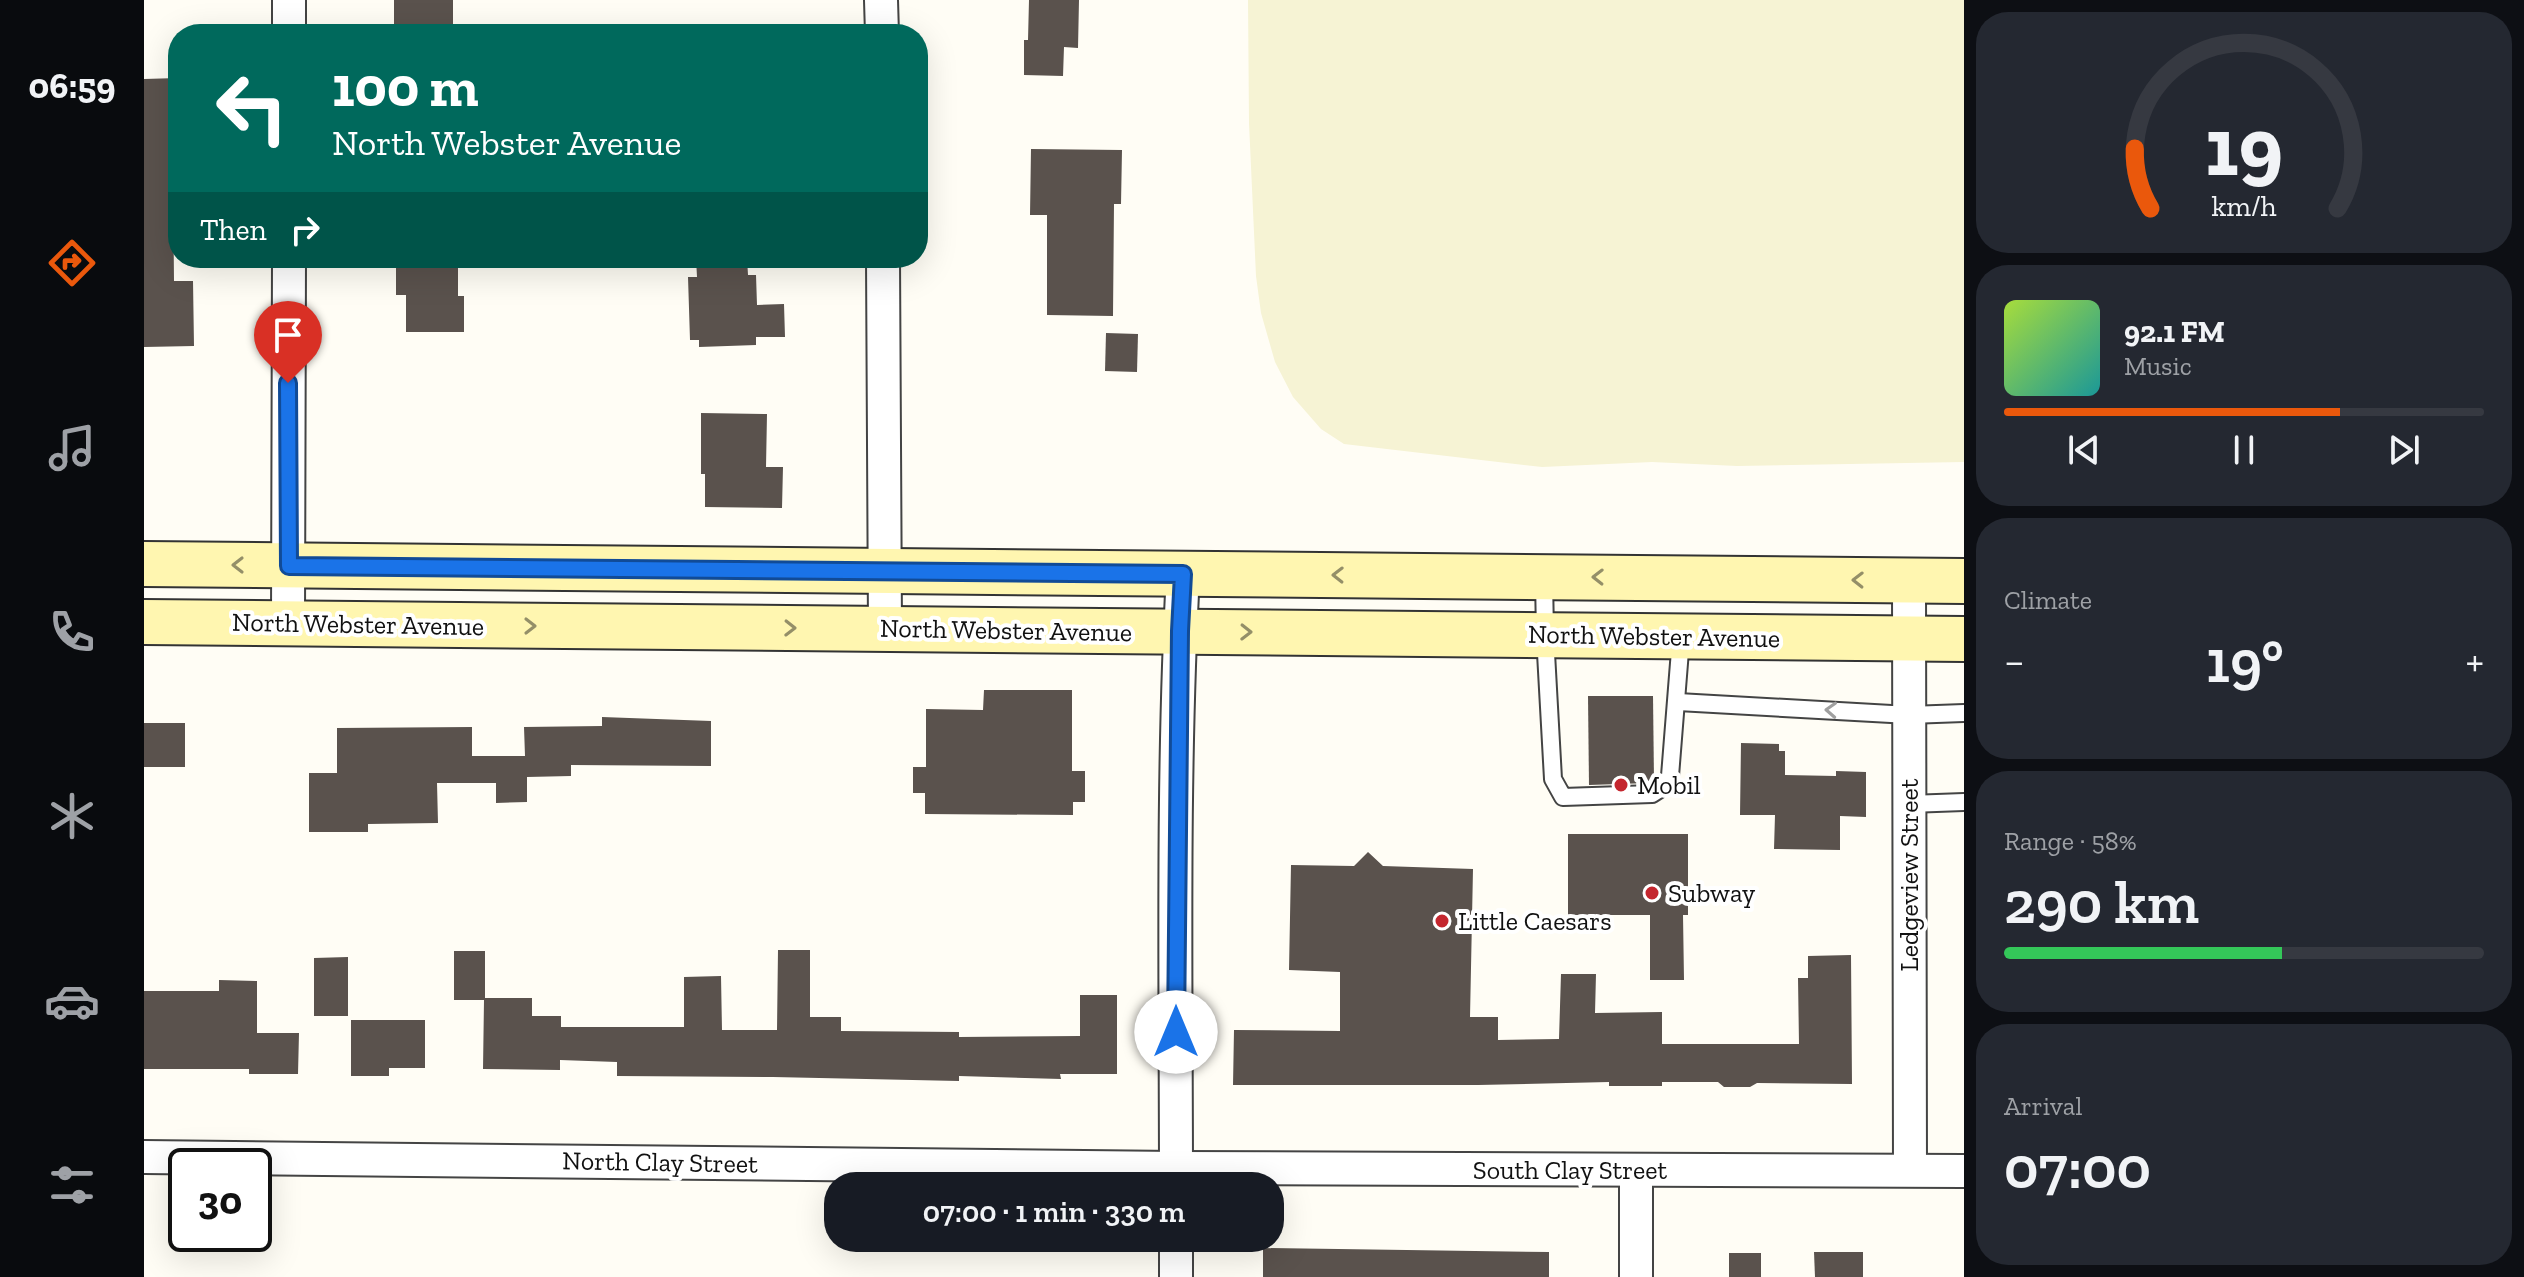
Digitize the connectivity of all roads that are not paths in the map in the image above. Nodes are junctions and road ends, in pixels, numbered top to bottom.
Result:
1 (289, 0) edge
2 (881, 0) edge
3 (289, 24) edge
4 (882, 24) edge
5 (289, 268) edge
6 (883, 268) edge
7 (144, 564) edge
8 (289, 566) junction
9 (885, 571) junction
10 (1183, 574) junction
11 (1544, 577) junction
12 (1909, 580) junction
13 (1964, 581) edge
14 (144, 622) edge
15 (288, 624) junction
16 (885, 628) junction
17 (1180, 631) junction
18 (1545, 635) junction
19 (1681, 636) junction
20 (1909, 639) junction
21 (1964, 639) edge
22 (1678, 702) junction
23 (1964, 713) edge
24 (1909, 715) junction
25 (1964, 802) edge
26 (1909, 804) junction
27 (144, 1157) edge
28 (1636, 1170) junction
29 (1910, 1170) junction
30 (1964, 1171) edge
31 (918, 1172) edge
32 (1176, 1172) edge
33 (1284, 1175) edge
34 (1176, 1252) edge
35 (1176, 1277) edge
36 (1636, 1277) edge

1 - 3 street
2 - 4 street
5 - 8 street
6 - 9 street
8 -> 7 main road
8 - 9 main road
8 - 15 street
9 - 10 main road
9 - 16 street
11 -> 10 main road
10 - 17 street
12 -> 11 main road
11 - 18 lane
12 - 13 main road
12 - 20 street, Ledgeview Street
14 - 15 main road, North Webster Avenue
15 -> 16 main road, North Webster Avenue
16 - 17 main road, North Webster Avenue
17 -> 18 main road, North Webster Avenue
17 - 32 street
18 - 19 main road, North Webster Avenue
18 - 22 lane
19 - 20 main road, North Webster Avenue
19 - 22 lane
20 - 21 main road, North Webster Avenue
20 - 24 street, Ledgeview Street
24 -> 22 lane
23 - 24 lane
24 - 26 street, Ledgeview Street
25 - 26 lane
26 - 29 street, Ledgeview Street
27 - 31 street, North Clay Street
28 - 29 street, South Clay Street
28 - 33 street, South Clay Street
28 - 36 street
29 - 30 street, South Clay Street
34 - 35 street

